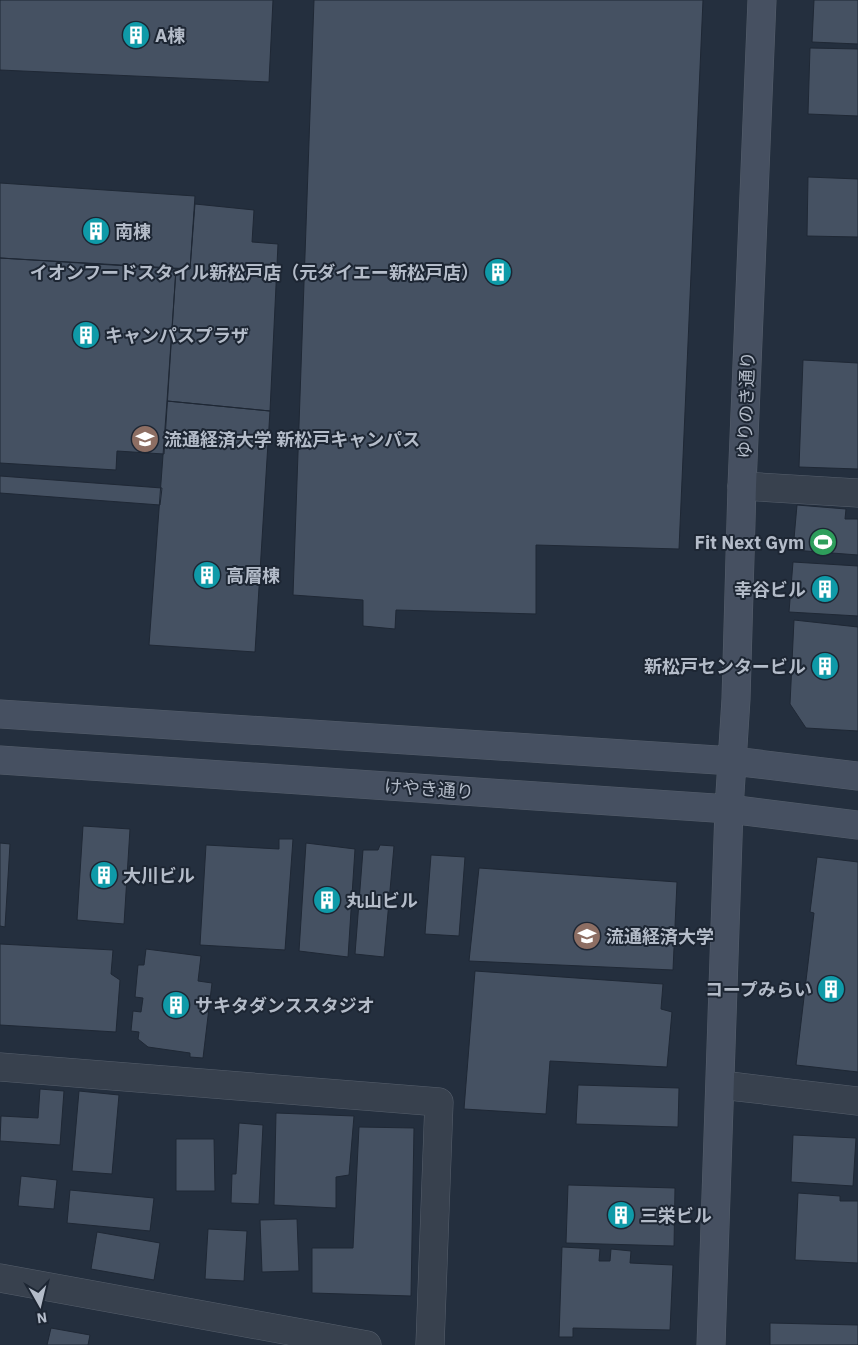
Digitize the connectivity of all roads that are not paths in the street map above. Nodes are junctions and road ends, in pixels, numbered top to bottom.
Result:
1 (762, 0) edge
2 (742, 486) junction
3 (858, 493) edge
4 (0, 714) edge
5 (0, 760) edge
6 (733, 761) junction
7 (858, 776) edge
8 (729, 809) junction
9 (858, 825) edge
10 (0, 1067) edge
11 (721, 1085) junction
12 (858, 1101) edge
13 (0, 1278) edge
14 (366, 1345) edge
15 (430, 1345) edge
16 (711, 1345) edge

1 - 2 street, ゆりのき通り
2 - 3 street
2 - 6 street, ゆりのき通り
4 - 6 street
5 - 8 street, けやき通り
6 - 7 street
6 - 8 street, ゆりのき通り
8 - 9 street, けやき通り
8 - 11 street, ゆりのき通り
10 - 15 street
11 - 12 street
11 - 16 street, ゆりのき通り
13 - 14 street

